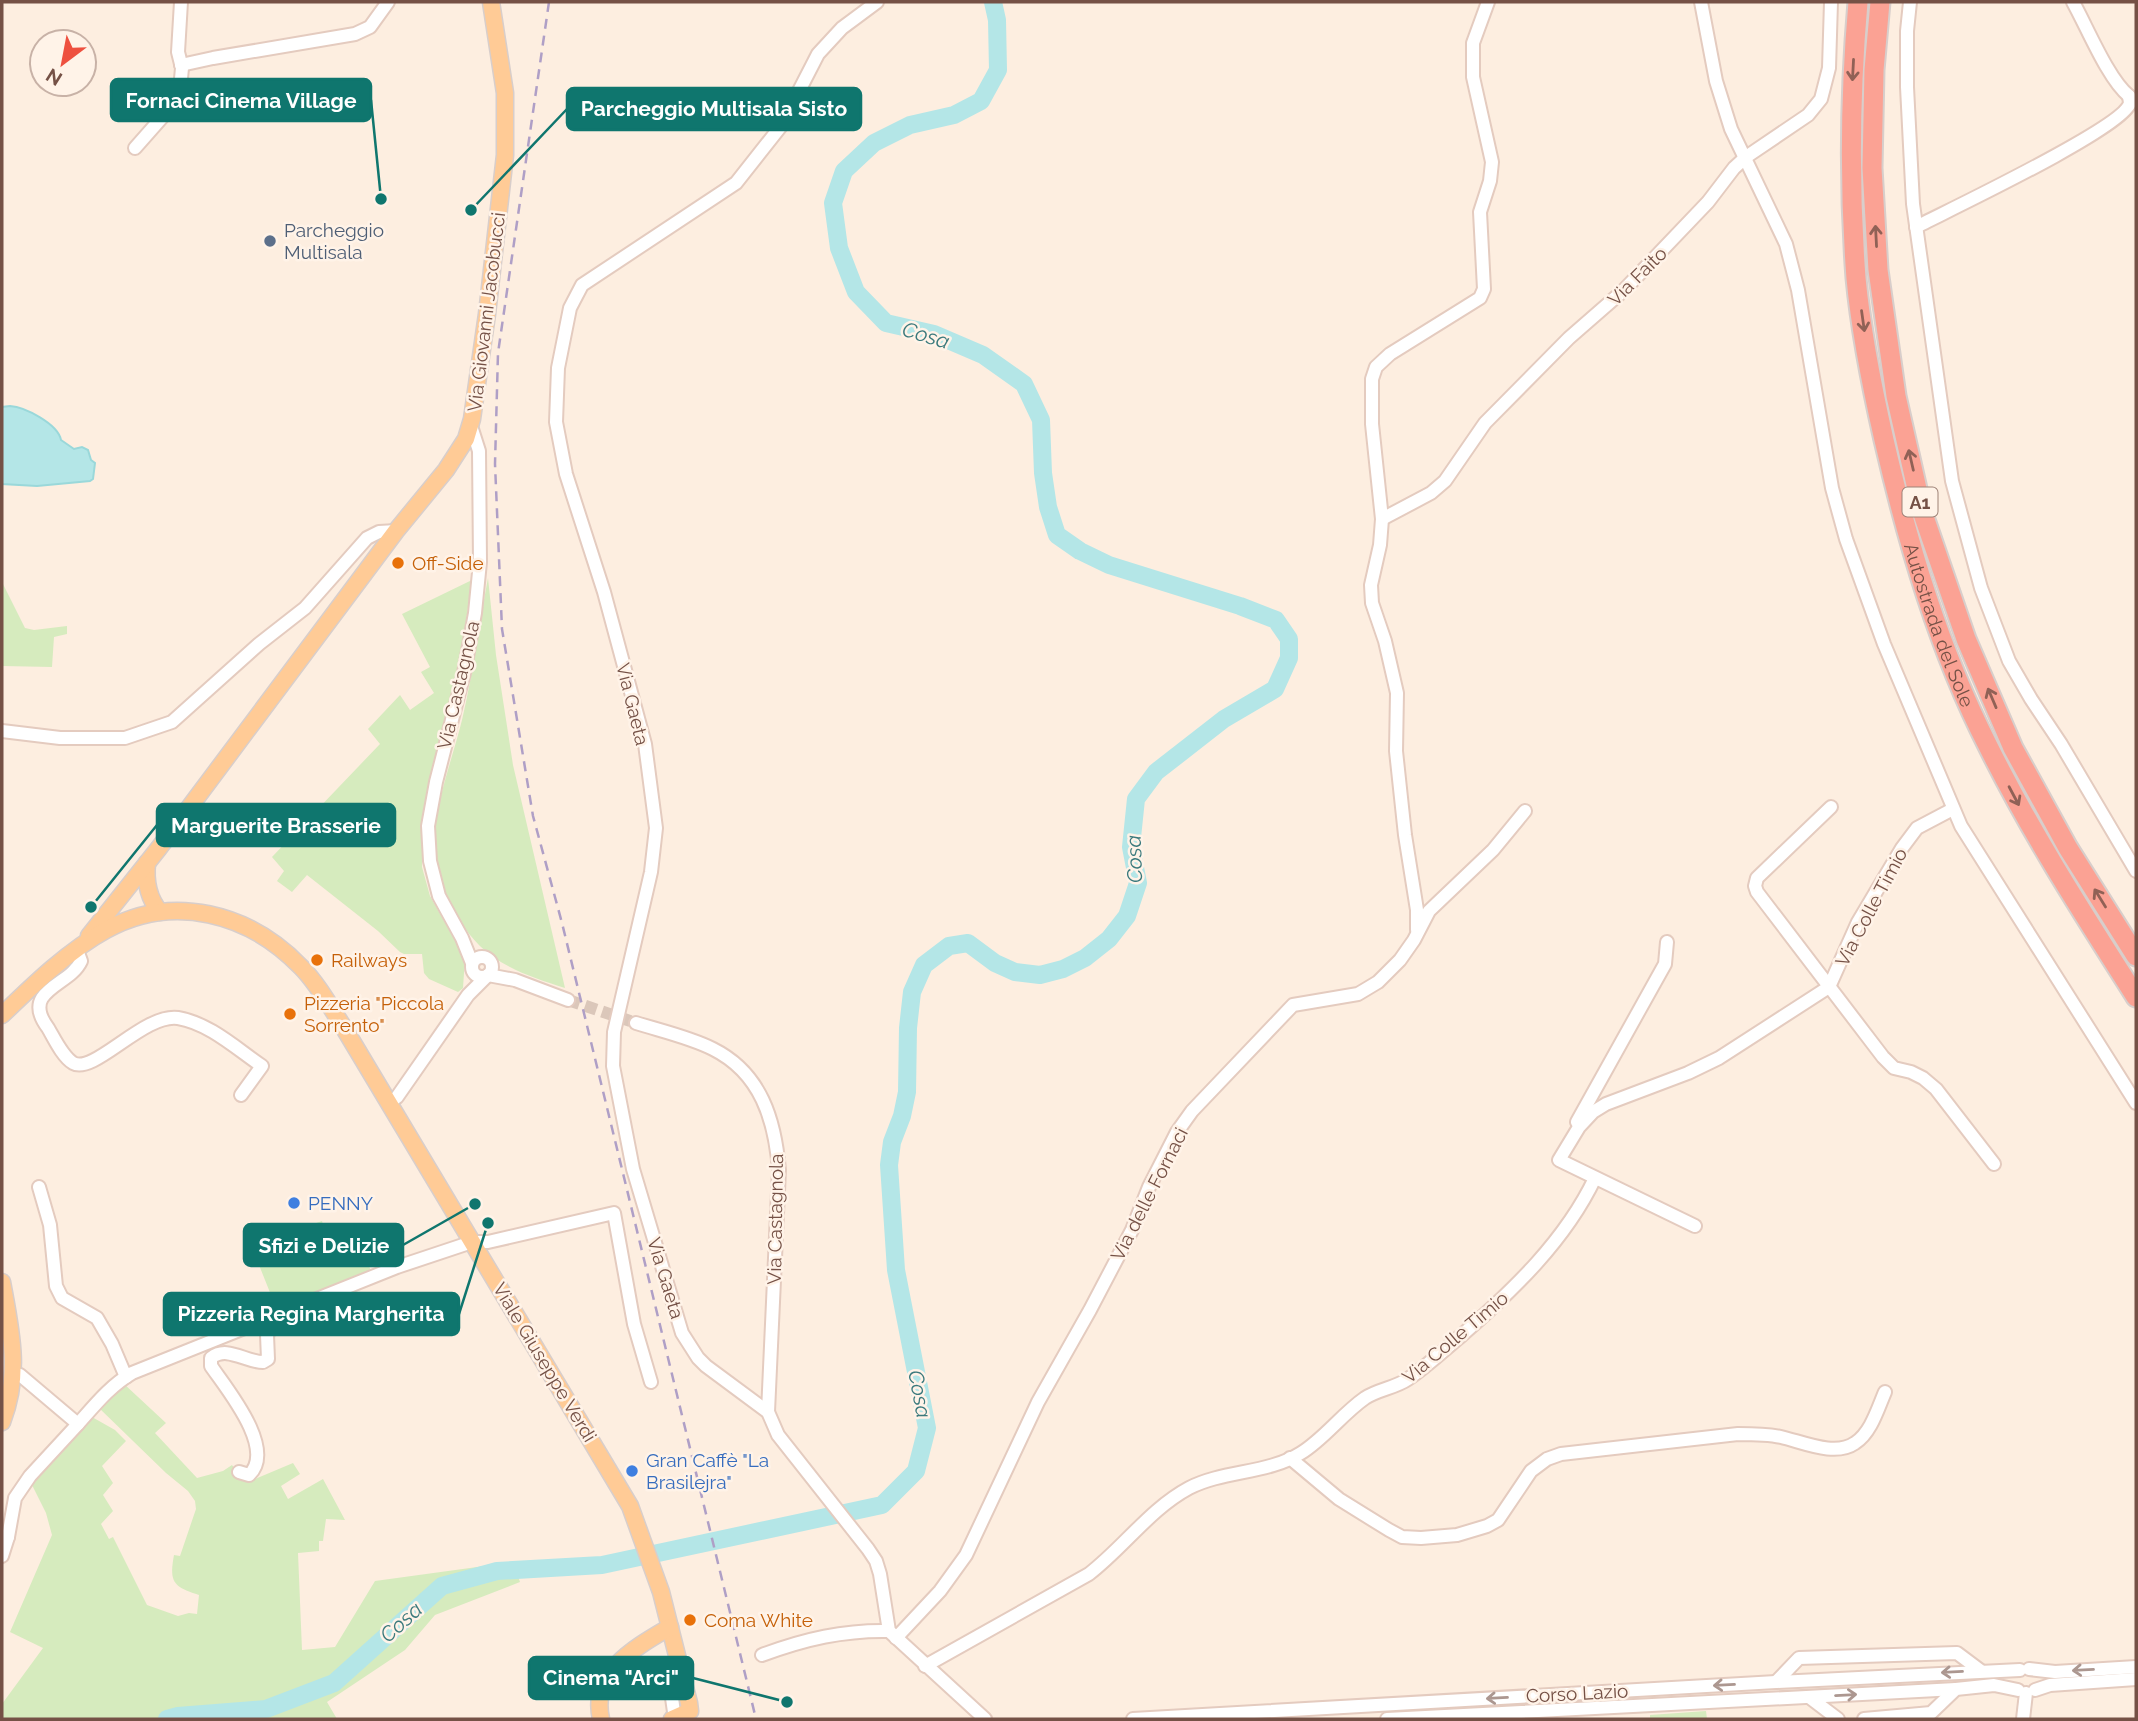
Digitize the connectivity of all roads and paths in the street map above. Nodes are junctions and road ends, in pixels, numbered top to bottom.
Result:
1 (181, 2) edge
2 (388, 2) edge
3 (482, 2) edge
4 (491, 2) edge
5 (877, 2) edge
6 (1488, 2) edge
7 (1701, 2) edge
8 (1831, 2) edge
9 (1858, 2) edge
10 (1880, 2) edge
11 (1910, 2) edge
12 (2073, 2) edge
13 (496, 31) junction
14 (181, 65) junction
15 (2133, 96) edge
16 (135, 148) dead end
17 (1746, 157) junction
18 (1916, 227) junction
19 (471, 426) junction
20 (1382, 519) junction
21 (396, 531) junction
22 (2, 731) edge
23 (1831, 807) dead end
24 (1953, 809) junction
25 (1525, 811) dead end
26 (147, 863) junction
27 (2136, 871) edge
28 (120, 896) junction
29 (160, 912) junction
30 (129, 920) junction
31 (1417, 934) junction
32 (1667, 942) dead end
33 (77, 950) junction
34 (2136, 956) edge
35 (482, 967) junction
36 (1829, 987) junction
37 (2136, 997) edge
38 (568, 1000) tunnel mouth
39 (2, 1015) edge
40 (636, 1023) tunnel mouth
41 (241, 1095) dead end
42 (389, 1103) junction
43 (2136, 1103) edge
44 (1576, 1132) junction
45 (1994, 1164) dead end
46 (1595, 1178) junction
47 (39, 1187) dead end
48 (1695, 1226) dead end
49 (472, 1242) junction
50 (2, 1282) edge
51 (280, 1313) junction
52 (13, 1373) junction
53 (126, 1377) junction
54 (651, 1382) dead end
55 (1885, 1392) dead end
56 (768, 1412) junction
57 (2, 1422) edge
58 (78, 1424) junction
59 (1290, 1458) junction
60 (239, 1472) dead end
61 (5, 1537) edge
62 (2, 1556) edge
63 (670, 1626) junction
64 (892, 1634) junction
65 (762, 1655) dead end
66 (925, 1665) junction
67 (680, 1667) junction
68 (2136, 1667) edge
69 (2024, 1670) junction
70 (1982, 1671) junction
71 (2136, 1679) edge
72 (1776, 1682) junction
73 (1956, 1689) junction
74 (2026, 1691) junction
75 (1809, 1697) junction
76 (691, 1715) edge
77 (601, 1719) edge
78 (674, 1719) edge
79 (985, 1719) edge
80 (1133, 1719) edge
81 (1387, 1719) edge
82 (1838, 1719) edge
83 (1864, 1719) edge
84 (2023, 1719) edge

1 - 14 street
2 - 14 street
3 - 13 main road
4 - 13 main road
5 - 56 street, Via Gaeta
6 - 20 street
7 - 17 street
8 - 17 street, Via Faito
9 -> 37 highway, Autostrada del Sole / A1
34 -> 10 highway, Autostrada del Sole / A1
11 - 18 street
12 - 15 street
13 - 19 main road, Via Giovanni Jacobucci
14 - 16 street
15 - 18 street
17 - 20 street, Via Faito
17 - 24 street
18 - 27 street
19 - 21 main road
19 - 35 street, Via Castagnola
20 - 31 street
21 - 22 street
21 - 26 main road
23 - 36 street, Via Colle Timio
24 - 36 street, Via Colle Timio
24 - 43 street
25 - 31 street, Via delle Fornaci
26 - 28 main road
26 - 29 main road
28 - 30 main road
28 - 33 main road
29 - 30 main road, Viale Giuseppe Verdi
29 - 42 main road, Viale Giuseppe Verdi
30 - 33 main road, Viale Giuseppe Verdi
31 - 64 street, Via delle Fornaci
32 - 44 street, Via Colle Timio
33 - 39 main road
33 - 41 street
35 - 38 street
35 - 42 street
36 - 44 street, Via Colle Timio
36 - 45 street, Via Colle Timio
40 - 56 street, Via Castagnola
42 - 49 main road, Viale Giuseppe Verdi
44 - 46 street, Via Colle Timio
46 - 48 street, Via Colle Timio
46 - 59 street, Via Colle Timio
47 - 53 street
49 - 51 street
49 - 54 street
49 - 63 main road, Viale Giuseppe Verdi
50 - 52 main road
51 - 53 street
51 - 60 street
52 - 57 main road
52 - 58 street
53 - 58 street
55 - 59 street
56 - 64 street, Via Gaeta
58 - 61 street
59 - 66 street, Via Colle Timio
61 - 62 street
63 - 67 main road, Viale Giuseppe Verdi
63 - 77 main road
64 - 65 street
64 - 66 street
66 - 79 street
67 - 76 main road, Viale Giuseppe Verdi
67 - 78 street
68 -> 69 street, Corso Lazio
69 - 70 street, Corso Lazio
69 - 74 street
69 - 74 street
70 -> 72 street, Corso Lazio
70 - 72 street
71 - 74 street
72 -> 80 street, Corso Lazio
73 - 74 street, Corso Lazio
75 -> 73 street, Corso Lazio
73 - 83 street
74 - 84 street
75 - 81 street, Corso Lazio
75 - 82 street
76 - 78 main road

